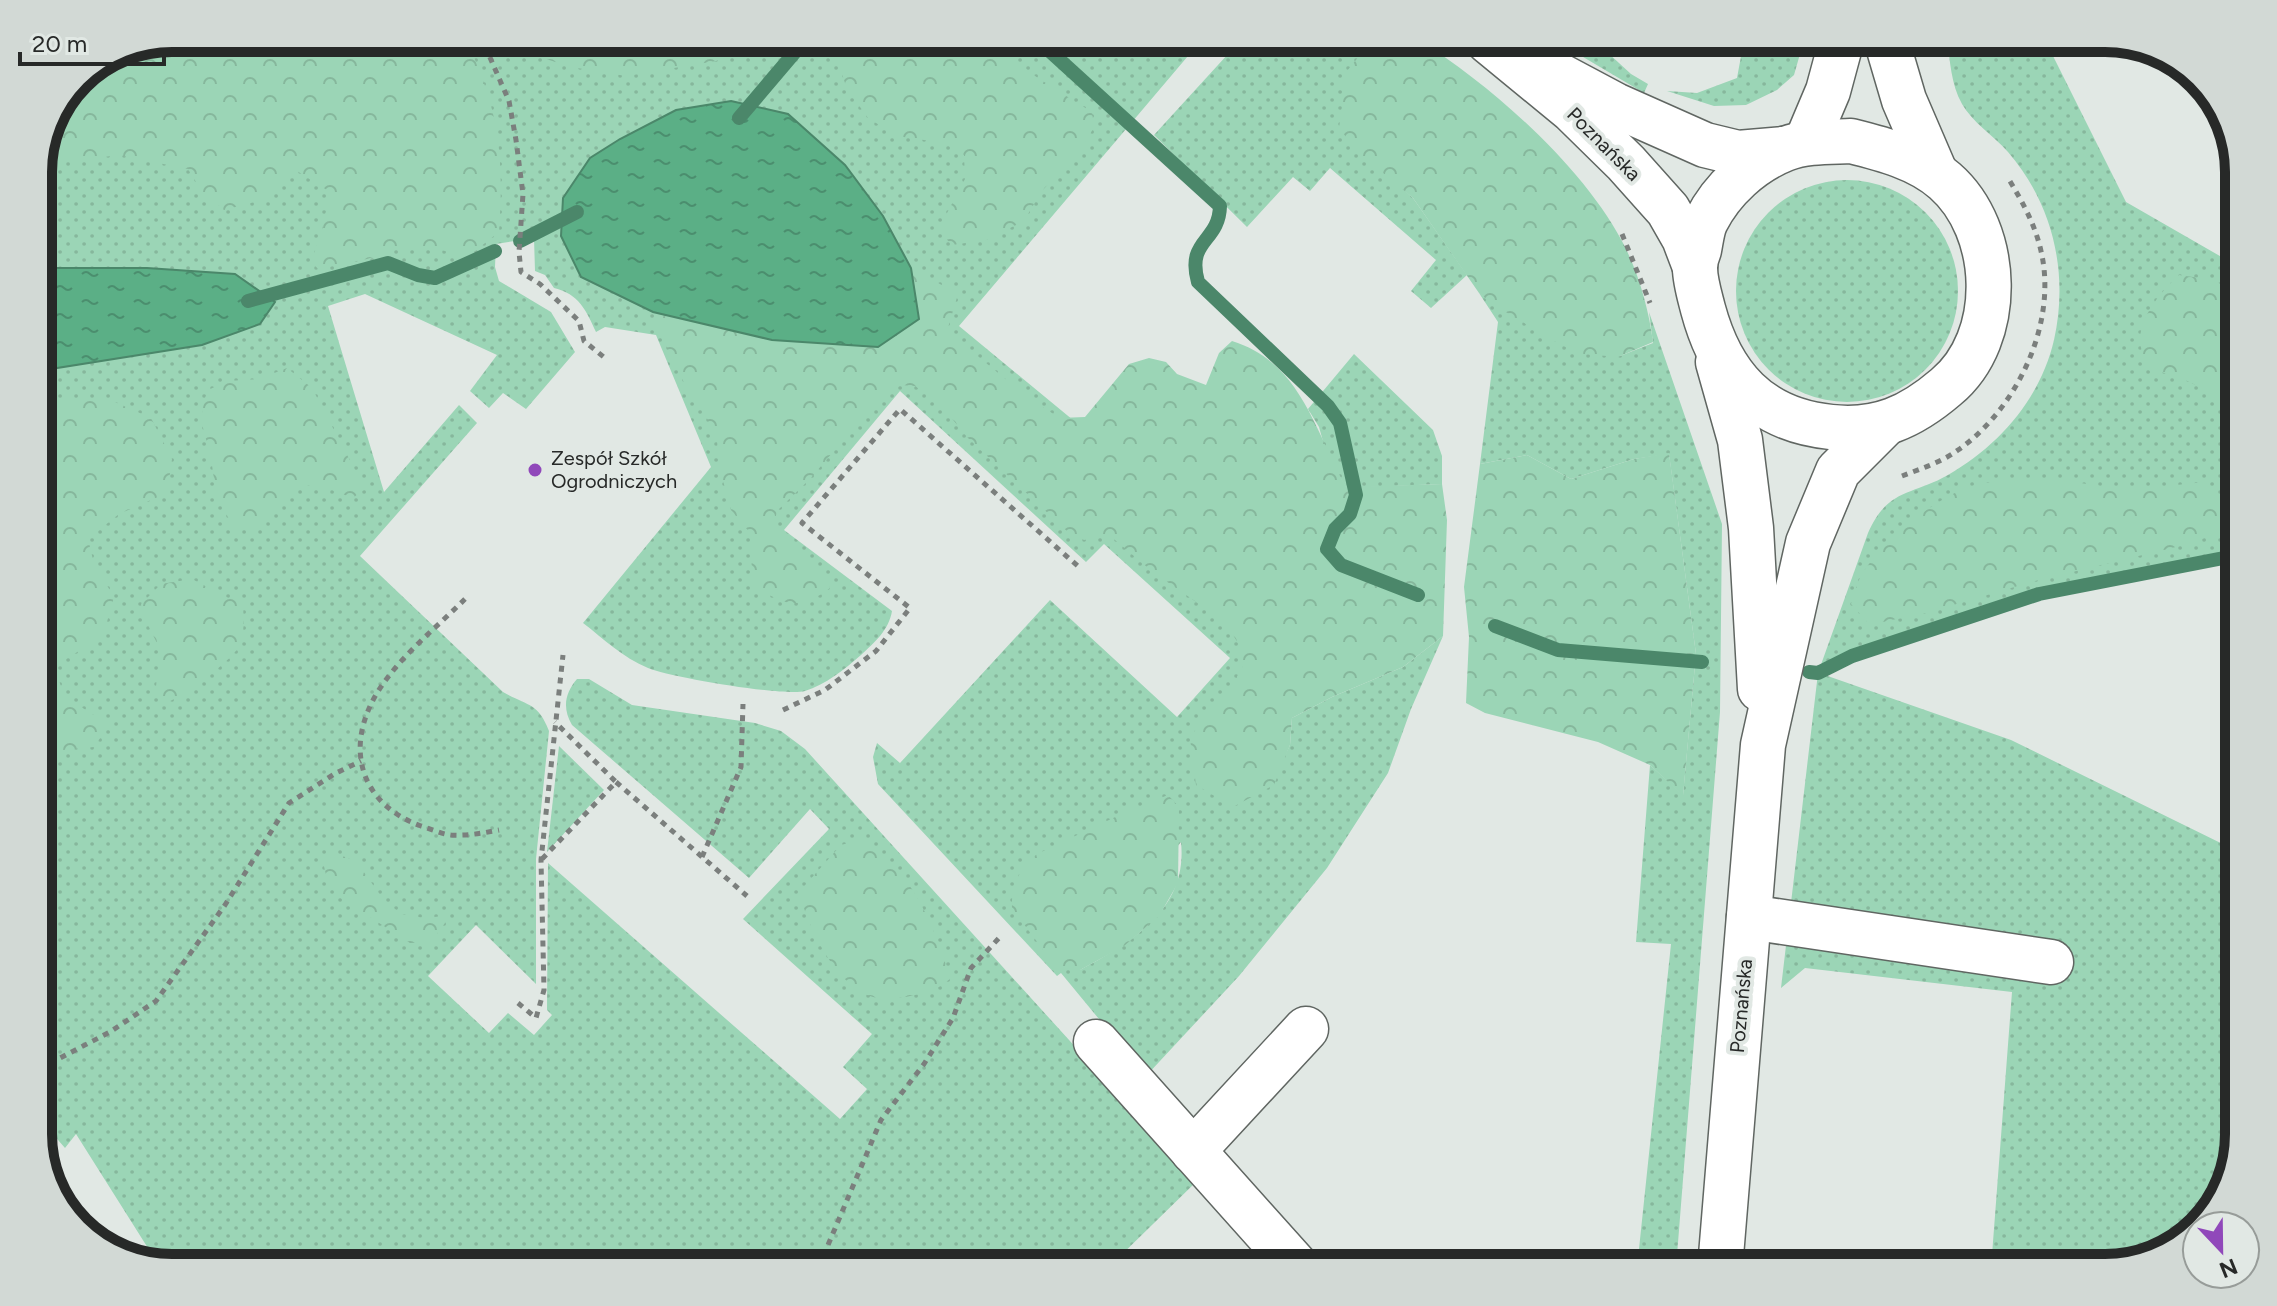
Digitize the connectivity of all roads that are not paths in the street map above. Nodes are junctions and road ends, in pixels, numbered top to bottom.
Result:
1 (1501, 52) edge
2 (1520, 52) edge
3 (1838, 52) edge
4 (1890, 52) edge
5 (1796, 146) junction
6 (1935, 172) junction
7 (1695, 267) junction
8 (1711, 341) junction
9 (1885, 424) junction
10 (1763, 745) junction
11 (1749, 917) junction
12 (2051, 962) dead end
13 (1306, 1029) dead end
14 (1096, 1042) dead end
15 (1193, 1151) junction
16 (1285, 1254) edge
17 (1721, 1254) edge

1 - 7 main road, Poznańska
2 - 5 main road, Poznańska
3 - 5 main road
4 - 6 main road
5 - 6 main road, Poznańska
5 - 7 main road
6 - 9 main road
7 - 8 main road, Poznańska
8 - 9 main road
8 - 10 main road, Poznańska
9 - 10 main road, Poznańska
10 - 11 main road, Poznańska
11 - 12 main road
11 - 17 main road, Poznańska
13 - 15 main road
14 - 15 main road
15 - 16 main road

